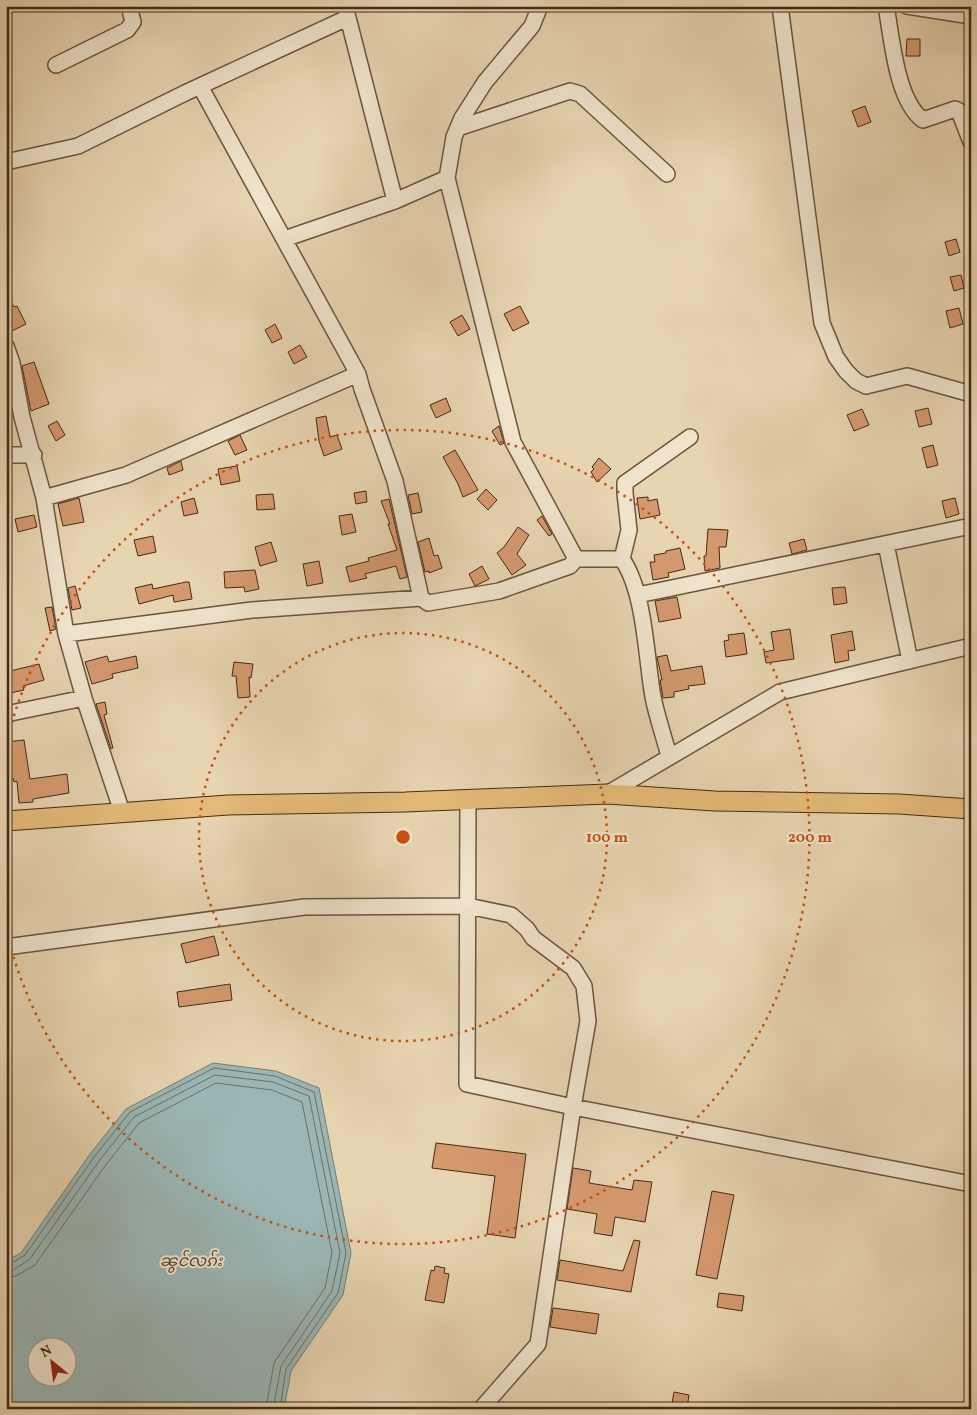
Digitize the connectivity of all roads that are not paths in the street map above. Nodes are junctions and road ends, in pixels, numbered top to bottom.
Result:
1 (129, 6) edge
2 (540, 6) edge
3 (780, 6) edge
4 (886, 6) edge
5 (906, 6) edge
6 (346, 12) edge
7 (971, 16) edge
8 (56, 65) dead end
9 (200, 86) junction
10 (458, 128) junction
11 (971, 142) edge
12 (6, 162) edge
13 (667, 174) dead end
14 (447, 178) junction
15 (395, 201) junction
16 (286, 243) junction
17 (6, 346) edge
18 (358, 374) junction
19 (971, 394) edge
20 (690, 437) dead end
21 (6, 455) edge
22 (34, 455) junction
23 (44, 498) junction
24 (971, 526) edge
25 (886, 544) junction
26 (576, 559) junction
27 (622, 559) junction
28 (638, 595) junction
29 (421, 598) junction
30 (66, 634) junction
31 (971, 646) edge
32 (910, 661) junction
33 (84, 698) junction
34 (6, 714) edge
35 (669, 756) junction
36 (607, 794) junction
37 (468, 799) junction
38 (971, 809) edge
39 (122, 812) junction
40 (6, 821) edge
41 (468, 906) junction
42 (6, 947) edge
43 (573, 1107) junction
44 (971, 1184) edge
45 (481, 1409) edge

1 - 8 street
2 - 10 street
3 - 19 street
4 - 11 street
5 - 7 street
6 - 9 street
6 - 15 street
9 - 12 street
9 - 16 street
10 - 13 street
10 - 14 street
14 - 15 street
14 - 26 street
15 - 16 street
16 - 18 street
17 - 22 street
18 - 23 street
18 - 29 street
20 - 27 street
21 - 22 street
22 - 23 street
23 - 30 street
24 - 25 street
25 - 28 street
25 - 32 street
26 - 27 street
26 - 29 street
27 - 28 street
28 - 35 street
29 - 30 street
30 - 33 street
31 - 32 street
32 - 35 street
33 - 34 street
33 - 39 street
35 - 36 street
36 - 37 main road
36 - 38 main road
37 - 39 main road
37 - 41 street
39 - 40 main road
41 - 42 street
41 - 43 street
41 - 43 street
43 - 44 street
43 - 45 street

